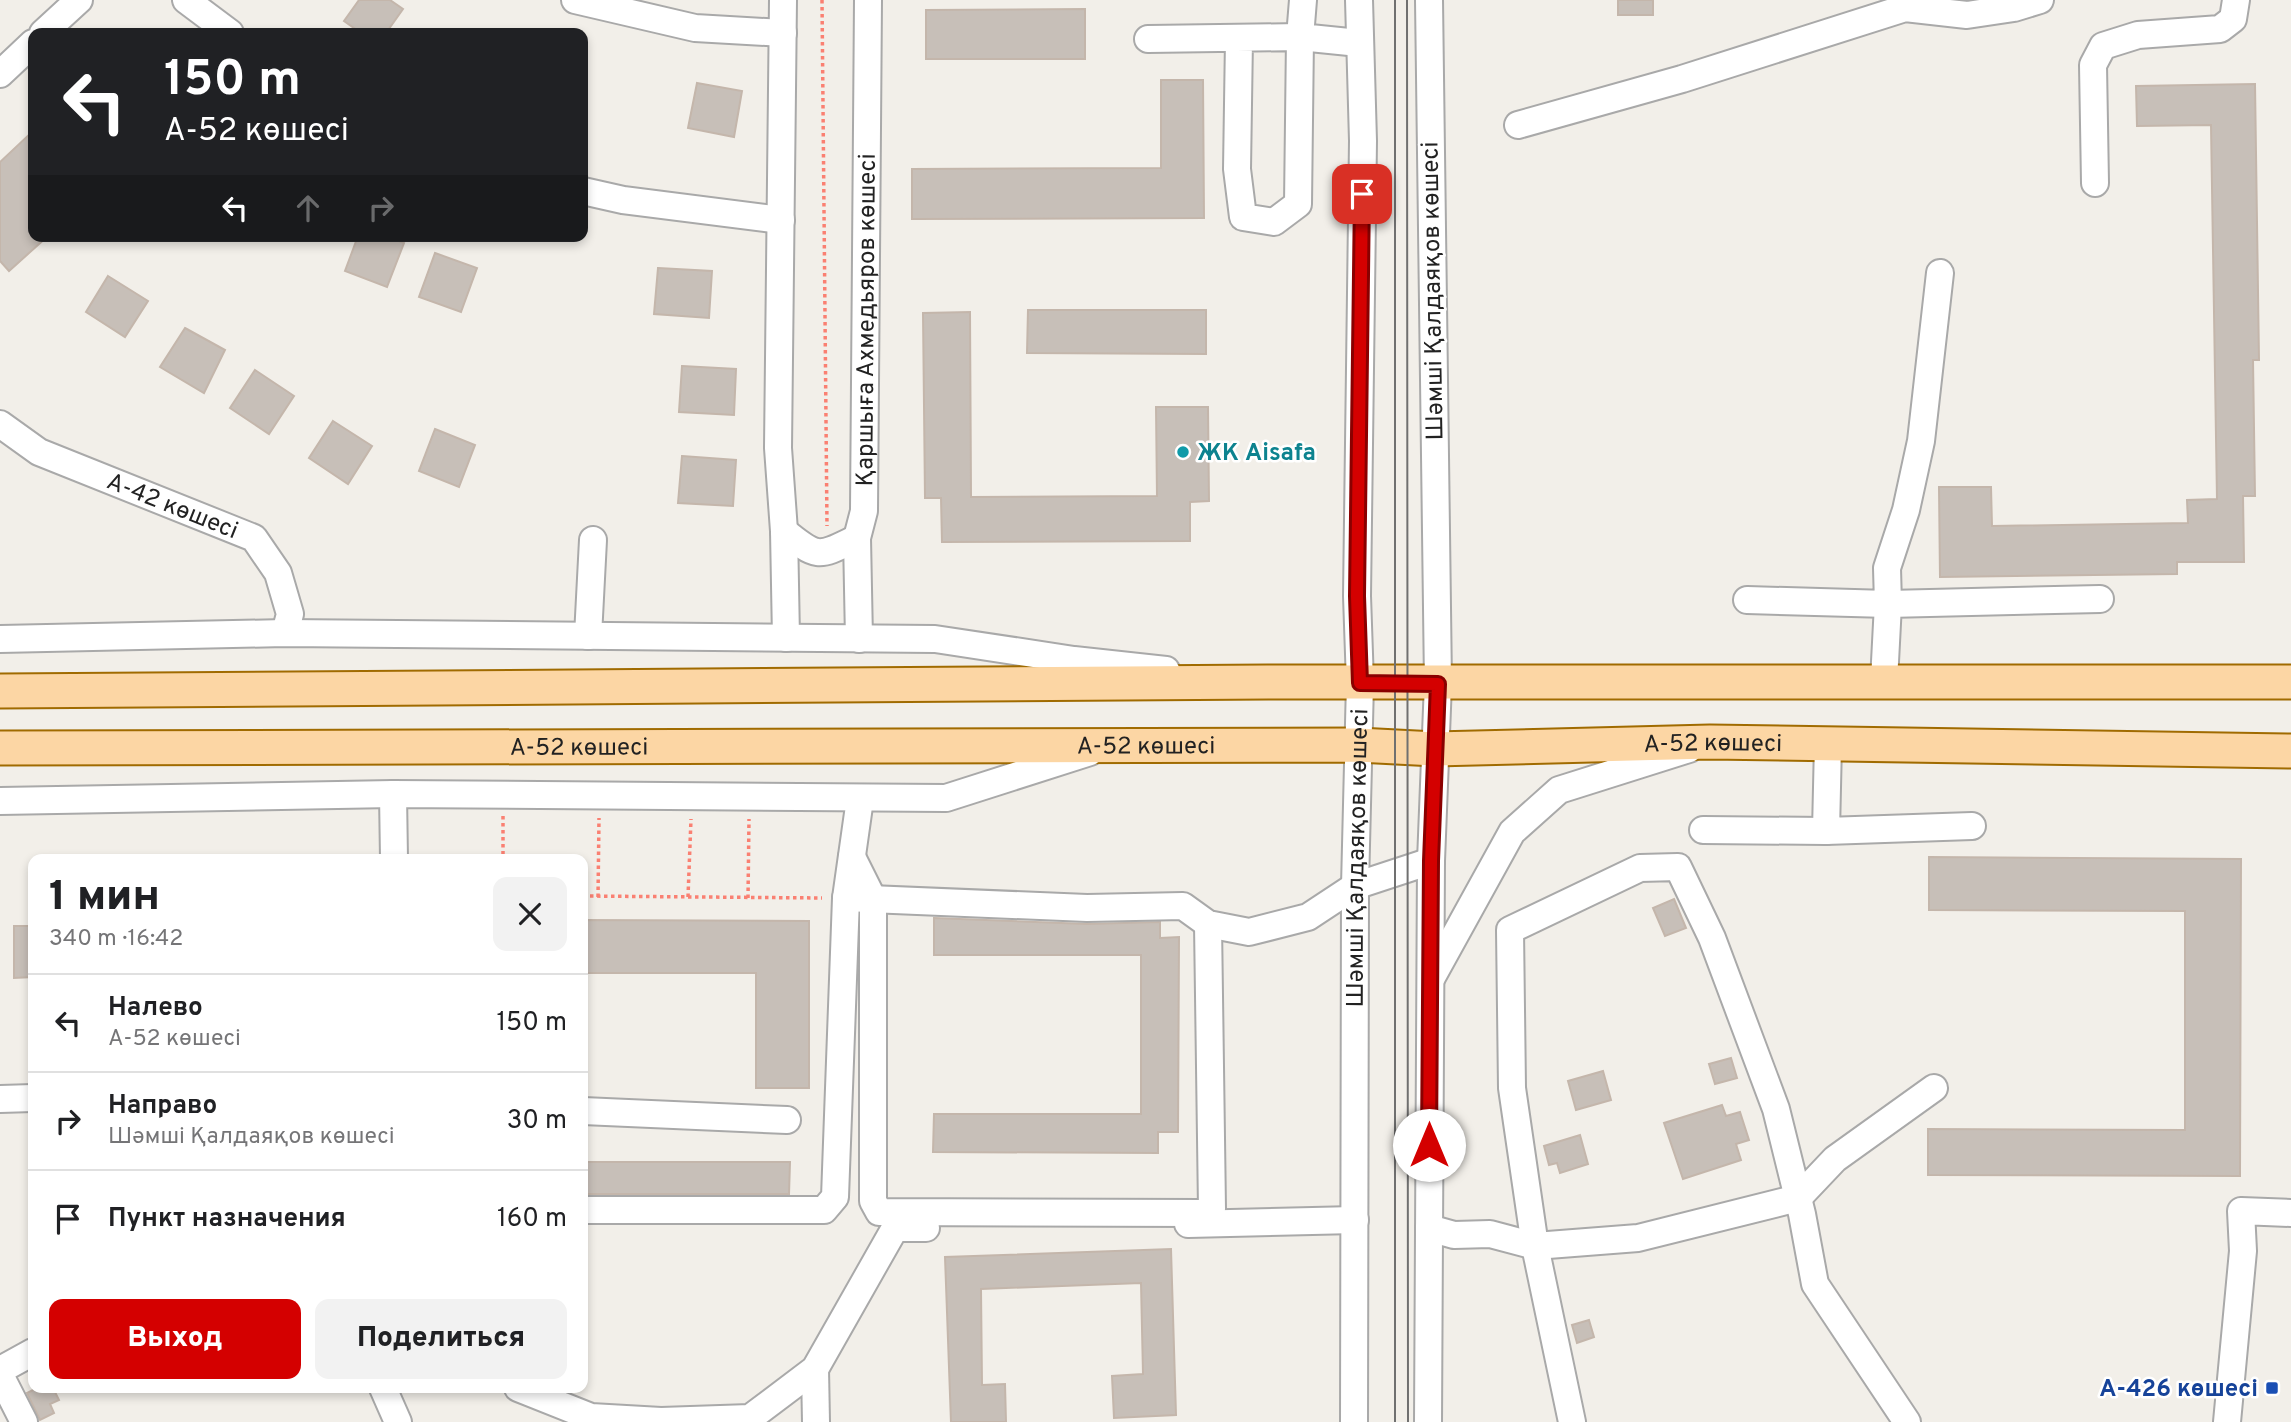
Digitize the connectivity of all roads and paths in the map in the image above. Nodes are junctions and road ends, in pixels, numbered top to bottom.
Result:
1 (79, 0) edge
2 (187, 0) edge
3 (575, 0) edge
4 (783, 0) edge
5 (822, 0) edge
6 (888, 0) edge
7 (1303, 0) edge
8 (1359, 0) edge
9 (1429, 0) edge
10 (2040, 0) edge
11 (2236, 0) edge
12 (868, 9) edge
13 (48, 28) edge
14 (223, 28) edge
15 (783, 33) junction
16 (1300, 37) junction
17 (1148, 39) dead end
18 (1239, 39) junction
19 (1359, 43) junction
20 (28, 48) edge
21 (0, 74) edge
22 (1518, 125) dead end
23 (2095, 183) dead end
24 (588, 192) edge
25 (781, 220) junction
26 (1940, 273) dead end
27 (0, 424) edge
28 (784, 531) junction
29 (857, 538) junction
30 (593, 540) dead end
31 (828, 552) junction
32 (2100, 599) dead end
33 (1747, 600) dead end
34 (1888, 604) junction
35 (285, 632) junction
36 (588, 636) junction
37 (786, 638) junction
38 (0, 639) edge
39 (859, 639) junction
40 (1884, 681) junction
41 (1268, 682) junction
42 (2291, 682) edge
43 (1360, 683) junction
44 (1438, 684) junction
45 (0, 691) edge
46 (1710, 743) junction
47 (1828, 744) junction
48 (1358, 746) junction
49 (1103, 747) junction
50 (0, 748) edge
51 (1435, 749) junction
52 (2291, 751) edge
53 (393, 794) junction
54 (503, 794) junction
55 (600, 794) junction
56 (692, 796) junction
57 (750, 797) junction
58 (860, 799) junction
59 (0, 802) edge
60 (1972, 825) dead end
61 (1703, 830) dead end
62 (1826, 831) junction
63 (394, 854) edge
64 (503, 854) edge
65 (852, 857) junction
66 (1431, 861) junction
67 (1355, 886) junction
68 (588, 897) edge
69 (598, 897) junction
70 (688, 897) junction
71 (748, 898) junction
72 (846, 898) junction
73 (873, 899) junction
74 (1208, 924) junction
75 (1430, 981) junction
76 (1934, 1088) dead end
77 (0, 1098) edge
78 (28, 1098) edge
79 (588, 1111) edge
80 (787, 1120) dead end
81 (1798, 1198) junction
82 (588, 1210) edge
83 (2291, 1213) edge
84 (1354, 1220) junction
85 (1429, 1228) junction
86 (1535, 1246) junction
87 (28, 1355) edge
88 (815, 1369) junction
89 (0, 1370) edge
90 (0, 1375) edge
91 (385, 1393) edge
92 (531, 1393) edge
93 (24, 1422) edge
94 (398, 1422) edge
95 (816, 1422) edge
96 (1354, 1422) edge
97 (1428, 1422) edge
98 (1572, 1422) edge
99 (1908, 1422) edge
100 (2227, 1422) edge

1 - 13 street
2 - 14 street
3 - 15 street
4 - 15 street
5 - 31 path
6 - 12 street
7 - 16 street
8 - 19 street, Шәмші Қалдаяқов көшесі
9 - 44 street, Шәмші Қалдаяқов көшесі
10 - 22 street
11 - 23 street
12 - 29 street, Қаршыға Ахмедьяров көшесі
15 - 25 street
16 - 18 street
16 - 18 street
16 - 19 street
17 - 18 street
19 - 43 street, Шәмші Қалдаяқов көшесі
20 - 21 street
24 - 25 street
25 - 28 street
26 - 34 street
27 - 35 street, А-42 көшесі
28 - 31 street
28 - 37 street
29 - 31 street
29 - 39 street, Қаршыға Ахмедьяров көшесі
30 - 36 street
32 - 34 street
33 - 34 street
34 - 40 street
35 - 36 street
35 - 38 street
36 - 37 street
37 - 39 street
39 - 41 street
40 - 42 main road
40 - 44 main road
41 - 43 main road
41 - 45 main road
43 - 44 main road
43 - 48 street, Шәмші Қалдаяқов көшесі
44 - 51 street, Шәмші Қалдаяқов көшесі
46 - 47 main road, А-52 көшесі
46 - 51 main road, А-52 көшесі
46 - 75 street
47 - 52 main road, А-52 көшесі
47 - 62 street
48 - 49 main road, А-52 көшесі
48 - 51 main road, А-52 көшесі
48 - 67 street, Шәмші Қалдаяқов көшесі
49 - 50 main road, А-52 көшесі
49 - 58 street
51 - 66 street, Шәмші Қалдаяқов көшесі
53 - 54 street
53 - 59 street
53 - 63 street
54 - 55 street
54 - 64 path
55 - 56 street
55 - 69 path
56 - 57 street
56 - 70 path
57 - 58 street
57 - 71 path
58 - 65 street
60 - 62 street
61 - 62 street
65 - 72 street
65 - 73 street
66 - 67 street
66 - 75 street, Шәмші Қалдаяқов көшесі
67 - 74 street
67 - 84 street, Шәмші Қалдаяқов көшесі
68 - 69 path
69 - 70 path
70 - 71 path
71 - 72 path
72 - 73 street
72 - 82 street
73 - 74 street
73 - 74 street
75 - 85 street, Шәмші Қалдаяқов көшесі
76 - 81 street
77 - 78 street
79 - 80 street
81 - 86 street
81 - 86 street
81 - 99 street
83 - 100 street
84 - 88 street
84 - 96 street, Шәмші Қалдаяқов көшесі
85 - 86 street
85 - 97 street, Шәмші Қалдаяқов көшесі
86 - 98 street
87 - 89 street
88 - 92 street
88 - 95 street
90 - 93 street
91 - 94 street

